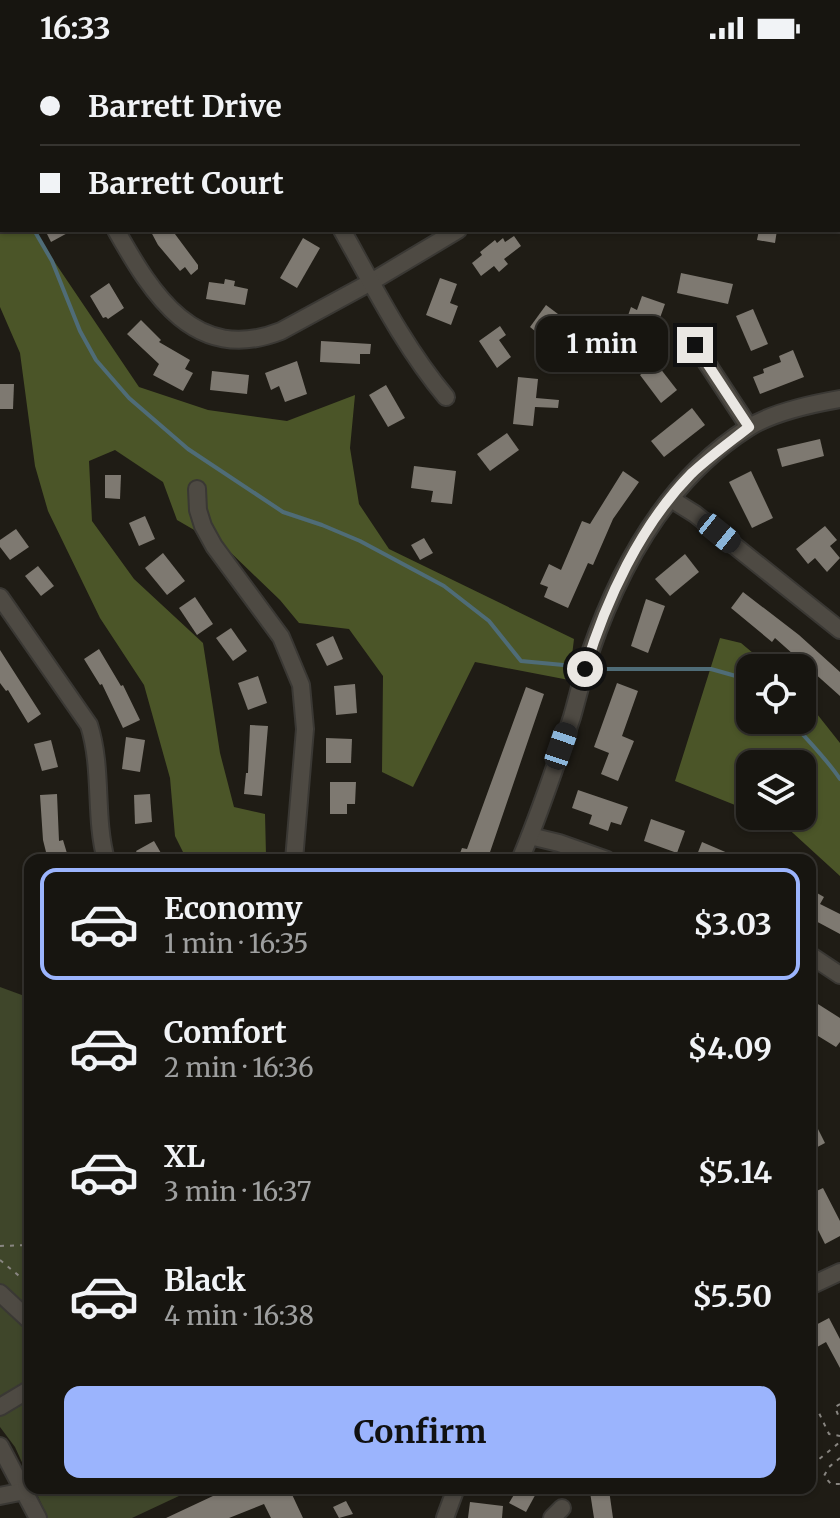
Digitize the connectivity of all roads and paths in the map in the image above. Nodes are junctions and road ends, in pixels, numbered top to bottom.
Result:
1 (117, 232) edge
2 (343, 232) edge
3 (455, 232) edge
4 (371, 282) junction
5 (695, 345) dead end
6 (446, 397) dead end
7 (840, 399) edge
8 (749, 427) junction
9 (197, 489) dead end
10 (671, 499) junction
11 (0, 597) edge
12 (840, 630) edge
13 (530, 836) junction
14 (104, 854) edge
15 (295, 854) edge
16 (522, 854) edge
17 (590, 854) edge
18 (816, 959) edge
19 (840, 975) edge
20 (24, 1245) edge
21 (0, 1246) edge
22 (0, 1260) edge
23 (840, 1272) edge
24 (816, 1279) edge
25 (24, 1280) edge
26 (0, 1293) edge
27 (24, 1315) edge
28 (24, 1393) edge
29 (840, 1404) edge
30 (0, 1407) edge
31 (816, 1412) edge
32 (840, 1420) edge
33 (840, 1436) edge
34 (840, 1442) edge
35 (0, 1446) edge
36 (840, 1458) edge
37 (816, 1460) edge
38 (840, 1484) edge
39 (24, 1489) edge
40 (24, 1491) edge
41 (26, 1494) edge
42 (454, 1494) edge
43 (0, 1496) edge
44 (38, 1518) edge
45 (445, 1518) edge

1 - 4 street
2 - 4 street
3 - 4 street
4 - 6 street
5 - 8 street
7 - 8 street
8 - 10 street
9 - 15 street
10 - 12 street
10 - 13 street
11 - 14 street
13 - 16 street
13 - 17 street
18 - 19 street
20 - 21 path
22 - 25 path
23 - 24 street
26 - 27 street
28 - 30 street
29 - 32 path
31 - 33 path
34 - 37 path
35 - 39 street
36 - 38 path
40 - 43 street
41 - 44 street
42 - 45 street

